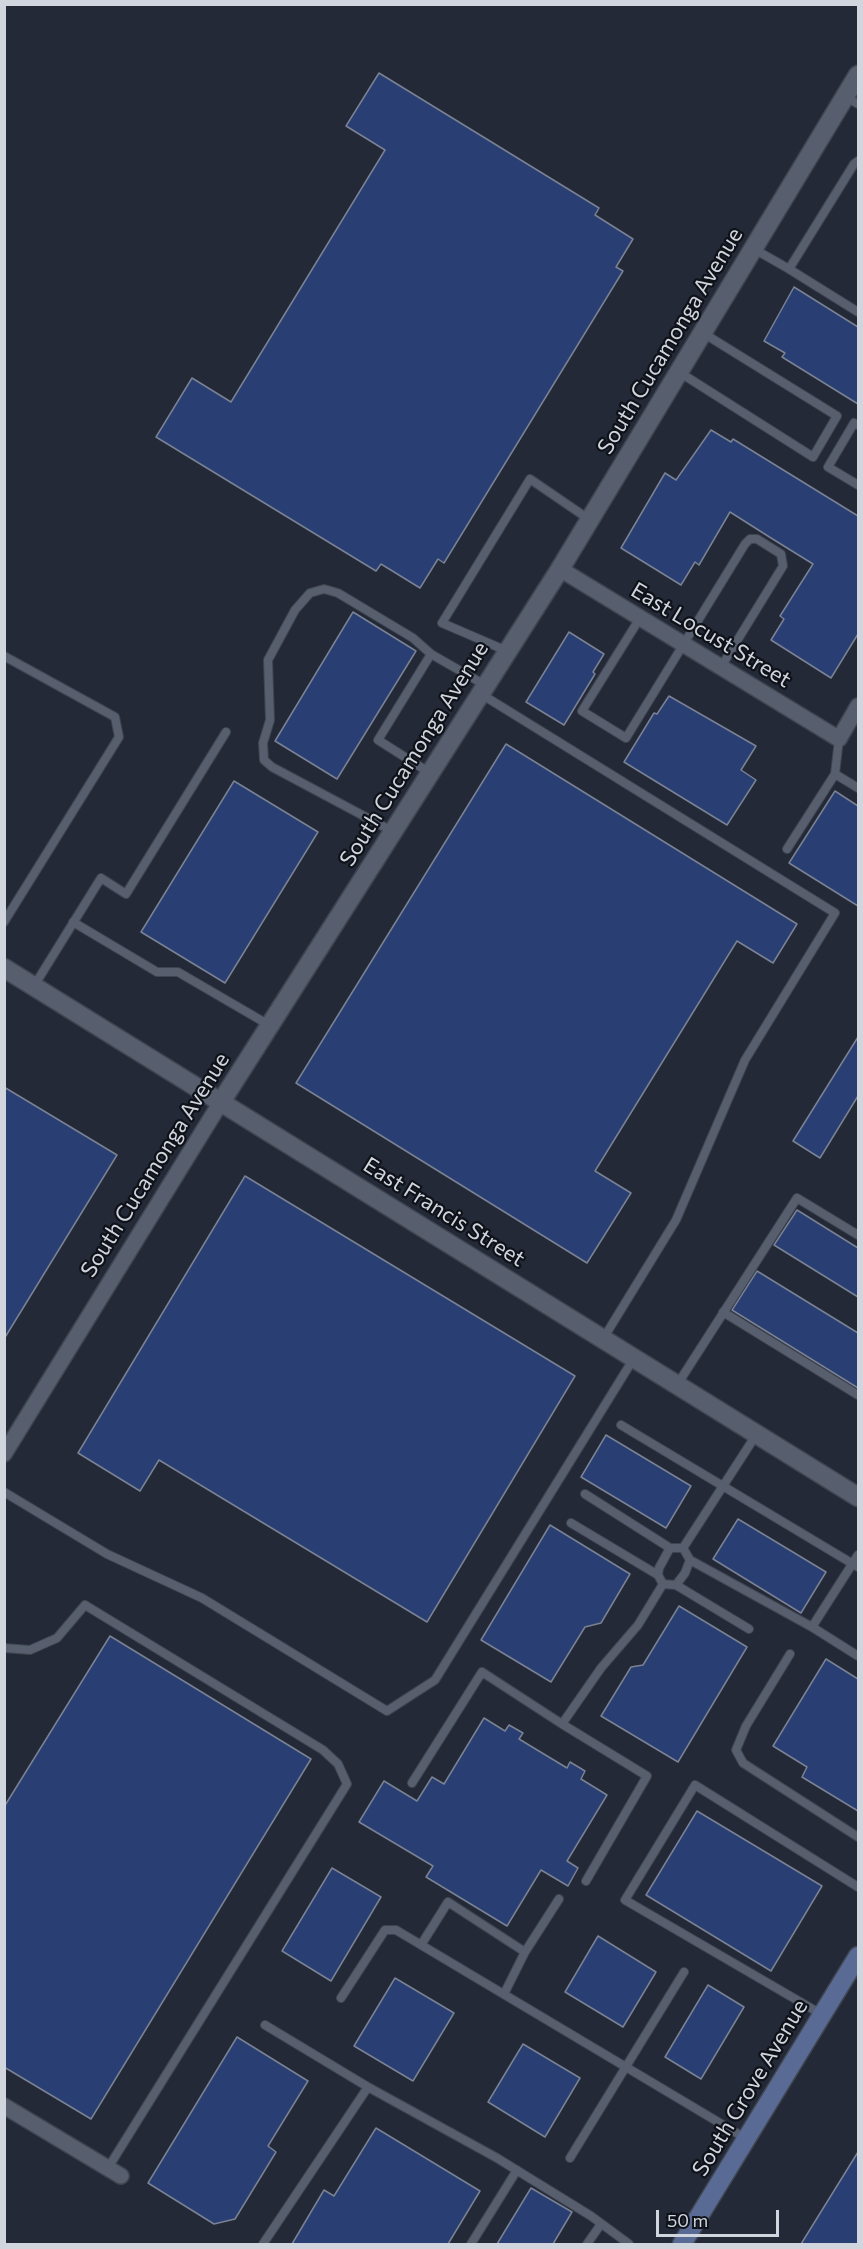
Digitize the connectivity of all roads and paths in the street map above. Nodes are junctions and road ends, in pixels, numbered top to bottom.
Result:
1 (858, 75) edge
2 (852, 100) edge
3 (858, 161) edge
4 (753, 249) junction
5 (789, 269) junction
6 (858, 312) edge
7 (703, 333) junction
8 (679, 372) junction
9 (858, 425) edge
10 (858, 485) edge
11 (590, 520) junction
12 (560, 569) junction
13 (640, 618) junction
14 (684, 644) junction
15 (508, 651) junction
16 (431, 654) junction
17 (4, 656) edge
18 (721, 668) junction
19 (484, 690) junction
20 (858, 706) edge
21 (226, 732) dead end
22 (838, 739) junction
23 (430, 773) junction
24 (835, 774) junction
25 (858, 788) edge
26 (394, 831) junction
27 (787, 849) dead end
28 (4, 922) edge
29 (74, 922) junction
30 (4, 968) edge
31 (33, 986) junction
32 (270, 1026) junction
33 (221, 1102) junction
34 (858, 1235) edge
35 (723, 1312) junction
36 (603, 1339) junction
37 (634, 1358) junction
38 (677, 1385) junction
39 (858, 1395) edge
40 (621, 1425) dead end
41 (757, 1434) junction
42 (4, 1454) edge
43 (723, 1487) junction
44 (4, 1492) edge
45 (585, 1494) dead end
46 (858, 1497) edge
47 (571, 1523) dead end
48 (670, 1548) junction
49 (683, 1548) junction
50 (858, 1555) edge
51 (690, 1560) junction
52 (856, 1565) edge
53 (658, 1575) junction
54 (663, 1584) junction
55 (676, 1585) junction
56 (812, 1627) junction
57 (749, 1629) dead end
58 (4, 1648) edge
59 (790, 1654) dead end
60 (858, 1656) edge
61 (562, 1724) junction
62 (412, 1784) dead end
63 (858, 1837) edge
64 (586, 1881) dead end
65 (858, 1887) edge
66 (558, 1899) dead end
67 (421, 1945) junction
68 (525, 1952) junction
69 (858, 1956) edge
70 (684, 1972) dead end
71 (504, 1994) junction
72 (341, 1998) dead end
73 (822, 2015) junction
74 (265, 2025) dead end
75 (625, 2067) junction
76 (368, 2087) junction
77 (4, 2106) edge
78 (746, 2139) junction
79 (570, 2158) dead end
80 (517, 2170) junction
81 (115, 2172) joint
82 (601, 2223) junction
83 (263, 2244) edge
84 (471, 2244) edge
85 (587, 2244) edge
86 (629, 2244) edge
87 (682, 2244) edge

1 - 2 street, South Cucamonga Avenue
2 - 4 street, South Cucamonga Avenue
3 - 5 lane
4 - 5 lane
4 - 7 street, South Cucamonga Avenue
5 - 6 lane
7 - 8 street, South Cucamonga Avenue
7 - 8 lane
8 - 11 street, South Cucamonga Avenue
9 - 10 lane
11 - 12 street, South Cucamonga Avenue
11 - 15 lane
12 - 13 street, East Locust Street
12 - 15 street, South Cucamonga Avenue
13 - 14 street, East Locust Street
13 - 14 lane
14 - 18 street, East Locust Street
14 - 18 lane
15 - 19 street, South Cucamonga Avenue
16 - 19 lane
16 - 23 lane
16 - 26 lane
17 - 28 lane
18 - 22 street, East Locust Street
19 - 23 street, South Cucamonga Avenue
19 - 36 lane
20 - 22 street
21 - 29 lane
22 - 24 lane
23 - 26 street, South Cucamonga Avenue
24 - 25 lane
24 - 27 lane
26 - 32 street, South Cucamonga Avenue
29 - 31 lane
29 - 32 lane
30 - 31 street, East Francis Street
31 - 33 street, East Francis Street
32 - 33 street, South Cucamonga Avenue
33 - 36 street, East Francis Street
33 - 42 street, South Cucamonga Avenue
34 - 35 lane
35 - 38 lane
35 - 39 lane
36 - 37 street, East Francis Street
37 - 38 street, East Francis Street
37 - 44 lane
38 - 41 street, East Francis Street
40 - 43 lane
41 - 43 lane
41 - 46 street, East Francis Street
43 - 49 lane
43 - 52 lane
45 - 48 lane
47 - 53 lane
48 - 49 lane
48 - 53 lane
49 - 51 lane
50 - 52 lane
51 - 55 lane
51 - 56 lane
52 - 56 lane
53 - 54 lane
54 - 55 lane
54 - 61 lane
55 - 57 lane
56 - 60 lane
58 - 81 lane
59 - 63 lane
61 - 62 lane
61 - 64 lane
65 - 73 lane
66 - 68 lane
67 - 68 lane
67 - 71 lane
67 - 72 lane
68 - 71 lane
69 - 73 main road, South Grove Avenue
70 - 75 lane
71 - 75 lane
73 - 78 main road, South Grove Avenue
74 - 76 lane
75 - 78 lane
75 - 79 lane
76 - 80 lane
76 - 83 lane
77 - 81 street
78 - 87 main road, South Grove Avenue
80 - 82 lane
80 - 84 lane
82 - 85 lane
82 - 86 lane

